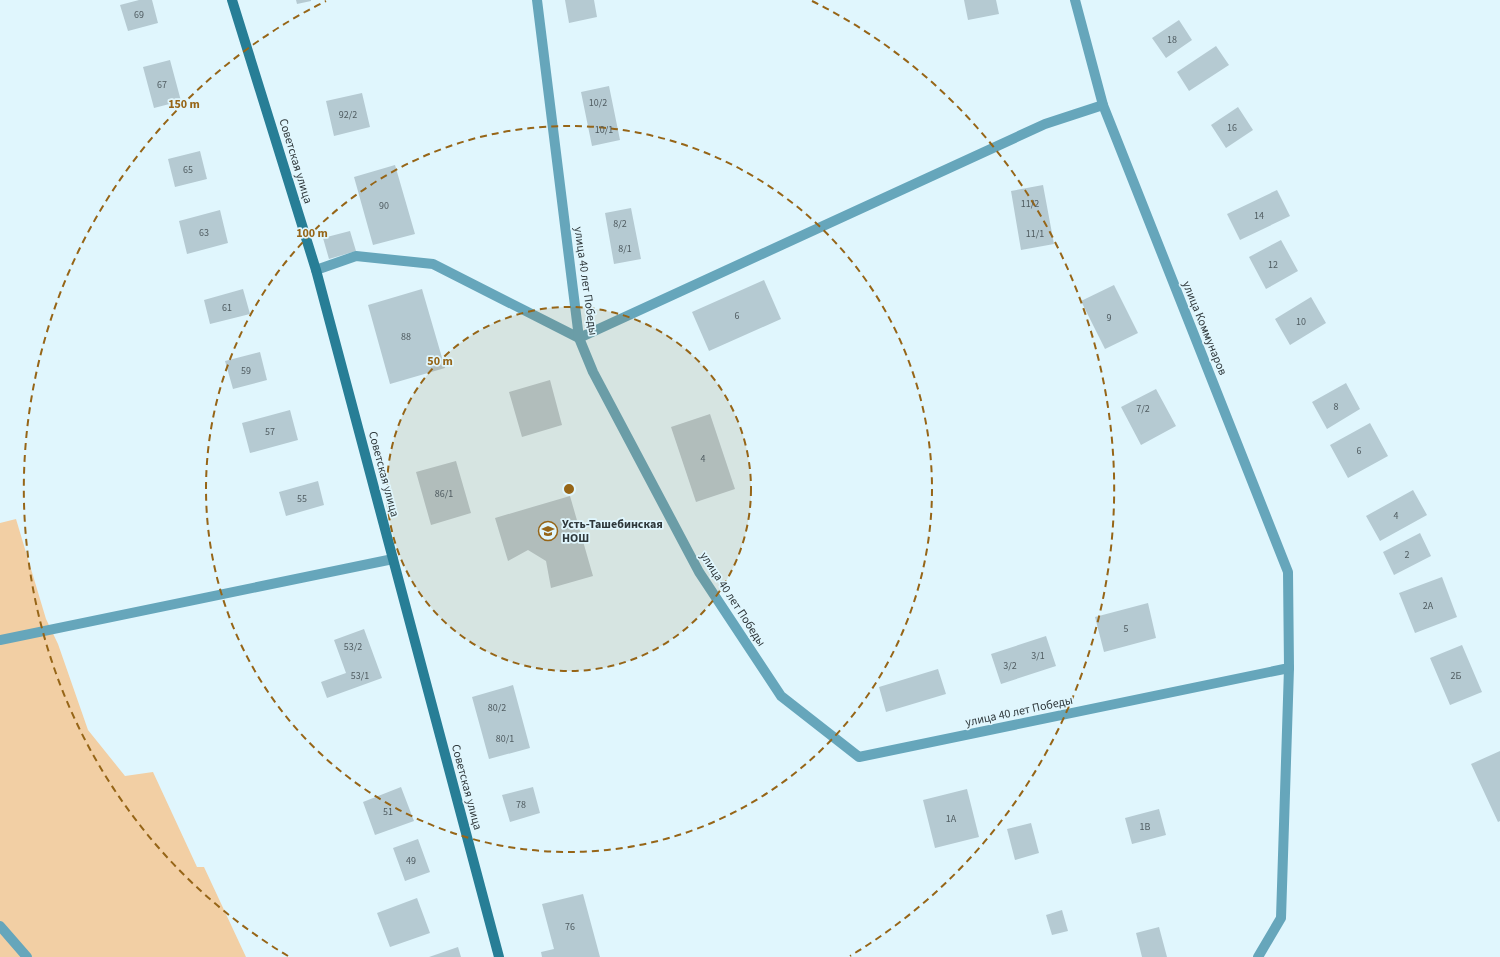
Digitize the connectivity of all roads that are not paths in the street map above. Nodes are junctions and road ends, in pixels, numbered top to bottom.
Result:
1 (232, 0) edge
2 (537, 0) edge
3 (1075, 0) edge
4 (1103, 105) junction
5 (316, 270) junction
6 (579, 338) junction
7 (393, 559) junction
8 (0, 640) edge
9 (1289, 668) junction
10 (0, 926) edge
11 (27, 957) edge
12 (499, 957) edge
13 (1258, 957) edge

1 - 5 street, Советская улица
2 - 6 street, улица 40 лет Победы
3 - 4 street, улица Коммунаров
4 - 6 street
4 - 9 street, улица Коммунаров
5 - 6 street
5 - 7 street, Советская улица
6 - 9 street, улица 40 лет Победы
7 - 8 street
7 - 12 street, Советская улица
9 - 13 street, улица Коммунаров
10 - 11 street

